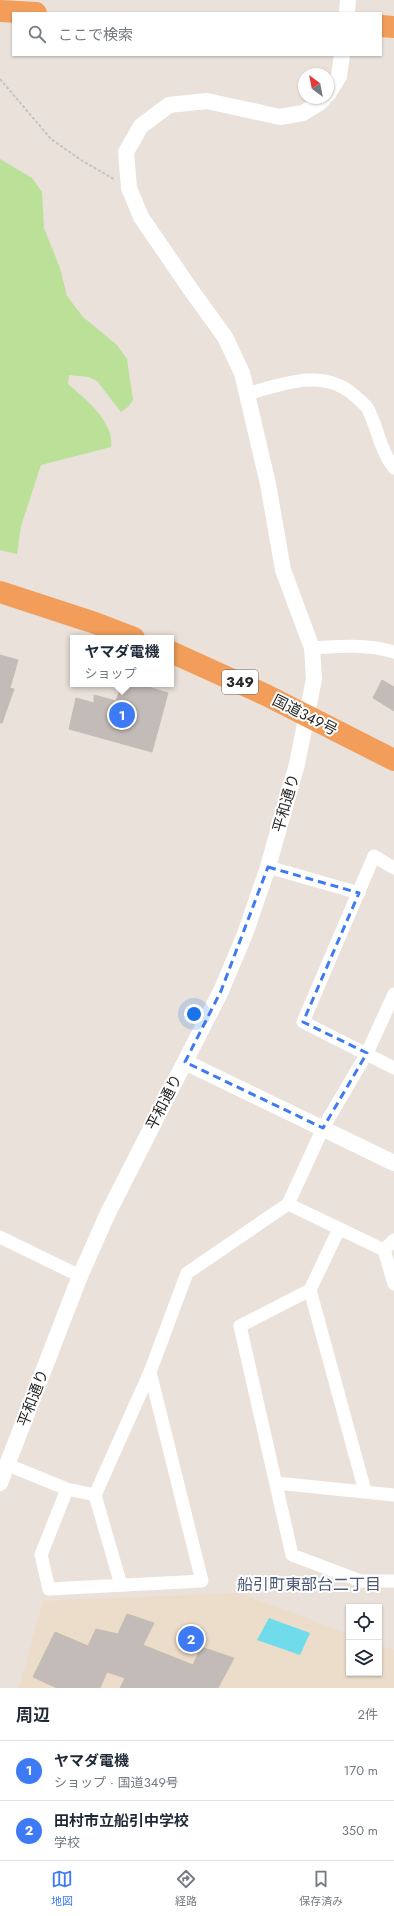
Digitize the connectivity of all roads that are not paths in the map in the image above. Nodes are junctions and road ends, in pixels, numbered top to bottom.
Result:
1 (348, 0) edge
2 (0, 11) edge
3 (18, 12) edge
4 (347, 12) edge
5 (382, 26) edge
6 (394, 27) edge
7 (342, 56) edge
8 (334, 84) edge
9 (318, 104) edge
10 (247, 394) junction
11 (394, 468) edge
12 (0, 592) edge
13 (126, 635) edge
14 (312, 648) junction
15 (394, 652) edge
16 (174, 653) edge
17 (307, 715) junction
18 (394, 760) edge
19 (268, 867) junction
20 (394, 868) edge
21 (359, 893) junction
22 (394, 994) edge
23 (366, 1053) junction
24 (185, 1062) junction
25 (394, 1068) edge
26 (323, 1128) junction
27 (394, 1163) edge
28 (288, 1204) junction
29 (339, 1229) junction
30 (0, 1237) edge
31 (394, 1240) edge
32 (384, 1250) junction
33 (80, 1276) junction
34 (394, 1284) edge
35 (310, 1290) junction
36 (150, 1372) junction
37 (8, 1465) junction
38 (0, 1483) edge
39 (276, 1483) junction
40 (67, 1488) junction
41 (366, 1491) junction
42 (95, 1495) junction
43 (394, 1495) edge
44 (394, 1581) edge
45 (121, 1585) junction

1 - 4 street
2 - 3 highway
5 - 6 highway
7 - 8 street
9 - 10 street, 平和通り
10 - 11 street
10 - 14 street, 平和通り
12 - 13 highway
14 - 15 street
14 - 17 street, 平和通り
16 - 17 highway, 国道349号 / 349
17 - 18 highway, 国道349号 / 349
17 - 19 street, 平和通り
19 - 21 street
19 - 24 street, 平和通り
20 - 21 street
21 - 23 street
22 - 23 street
23 - 25 street
23 - 26 street
24 - 26 street
24 - 33 street, 平和通り
26 - 27 street
26 - 28 street
28 - 29 street
28 - 36 street
29 - 32 street
29 - 35 street
30 - 33 street
31 - 32 street
32 - 34 street
33 - 37 street, 平和通り
35 - 39 street
35 - 41 street
36 - 42 street
36 - 45 street
37 - 38 street, 平和通り
37 - 40 street
39 - 41 street
39 - 44 street
40 - 42 street
40 - 45 street
41 - 43 street
42 - 45 street

